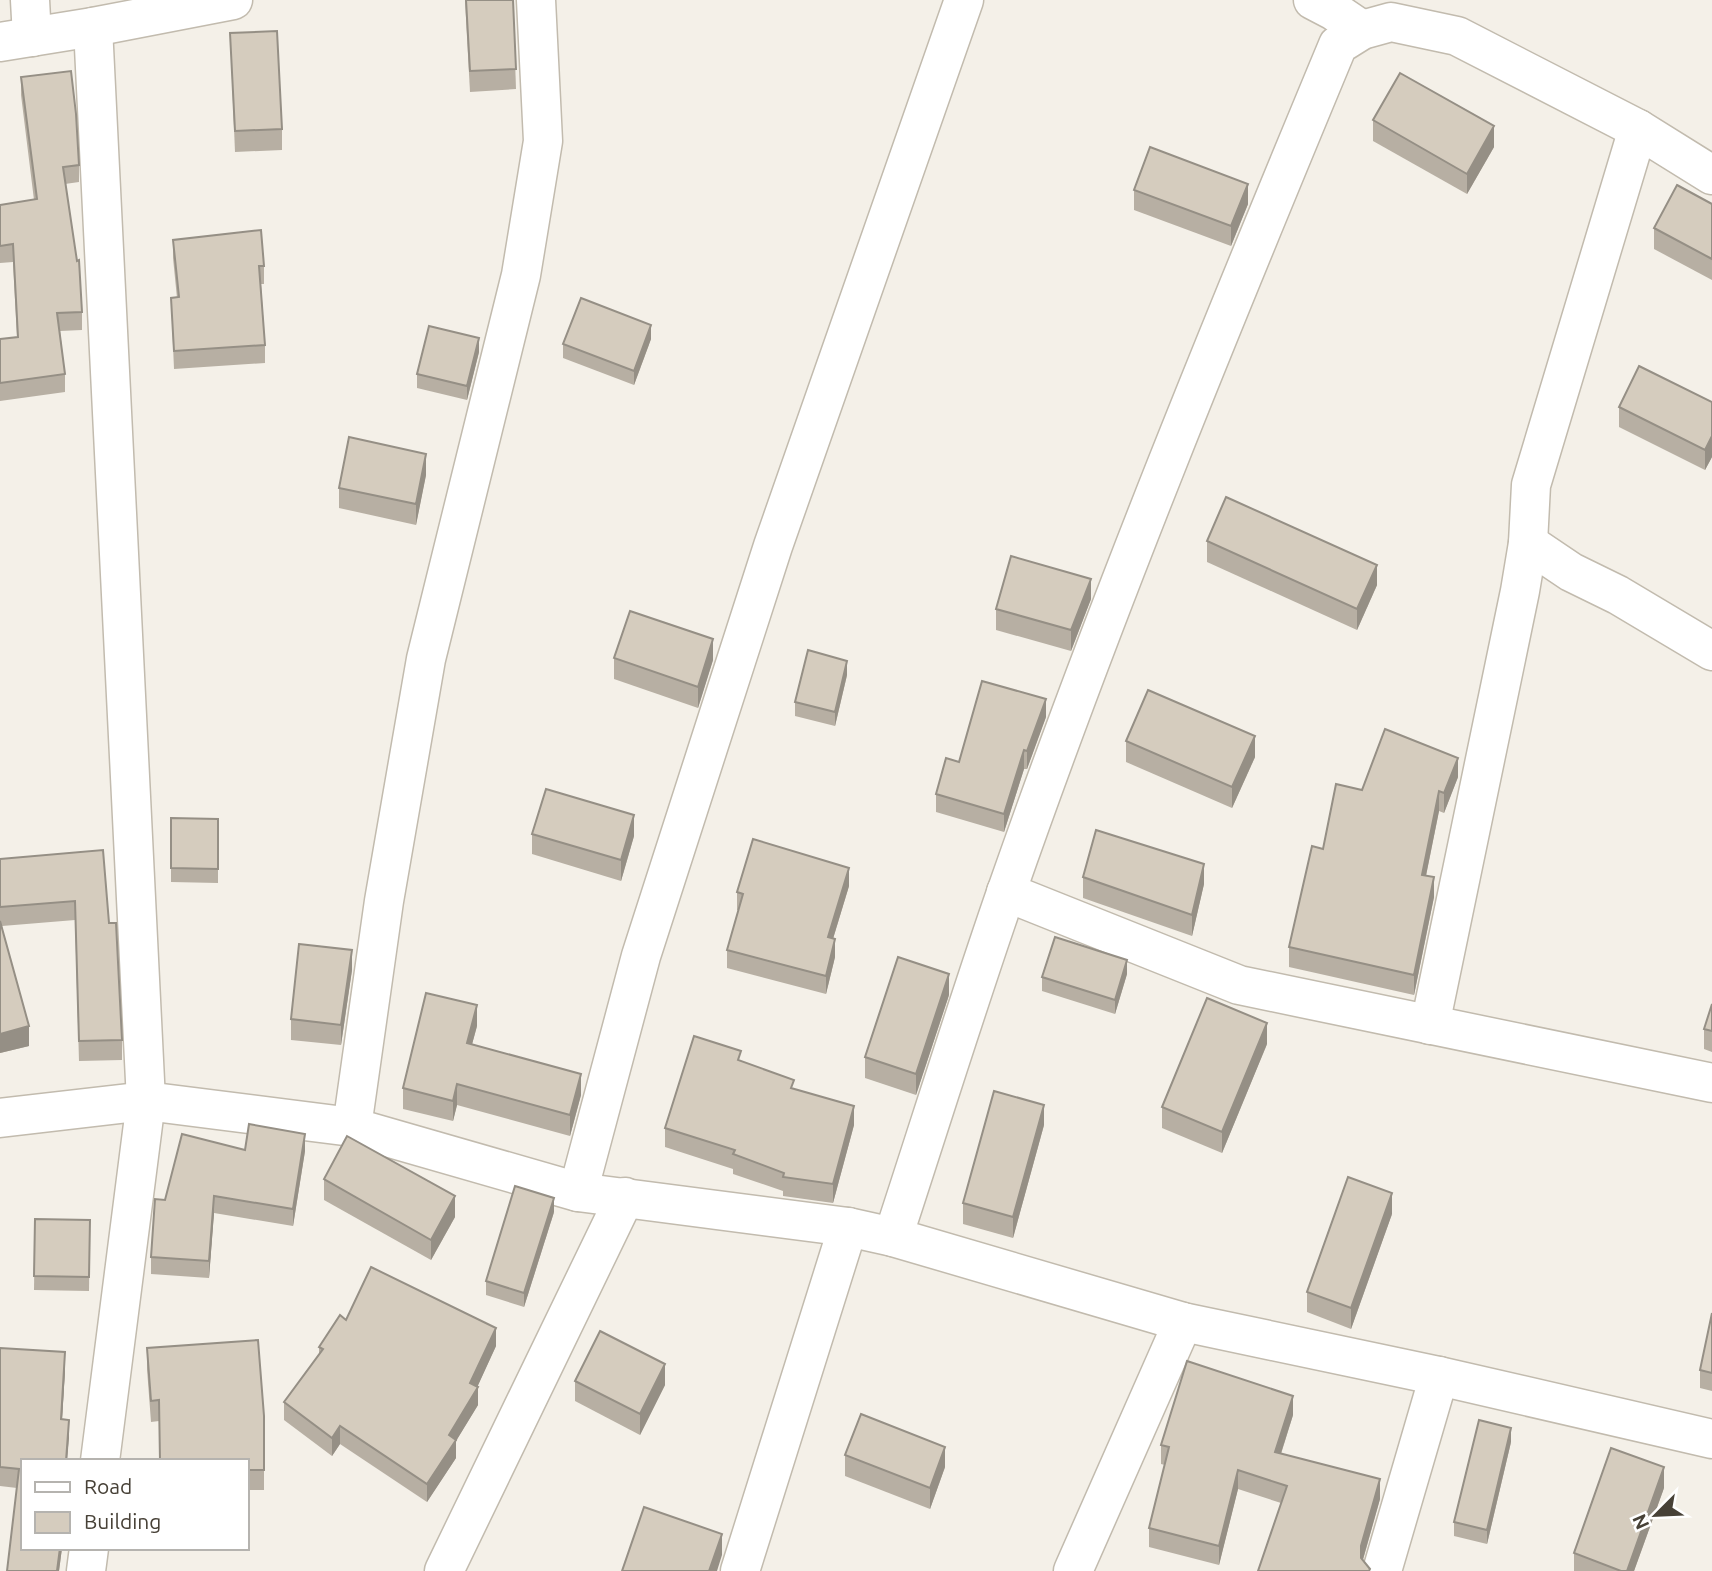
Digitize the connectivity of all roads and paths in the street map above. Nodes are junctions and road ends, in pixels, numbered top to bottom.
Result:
1 (233, 0) edge
2 (536, 0) edge
3 (964, 0) edge
4 (1337, 10) edge
5 (21, 26) edge
6 (93, 27) junction
7 (1637, 129) junction
8 (1712, 175) edge
9 (1528, 543) junction
10 (1571, 572) junction
11 (1520, 591) junction
12 (1712, 651) edge
13 (1006, 892) junction
14 (1430, 1025) junction
15 (1712, 1083) edge
16 (146, 1101) junction
17 (0, 1118) edge
18 (352, 1127) junction
19 (578, 1192) junction
20 (625, 1197) junction
21 (848, 1227) junction
22 (894, 1237) junction
23 (1183, 1322) junction
24 (1439, 1376) junction
25 (1712, 1439) edge
26 (100, 1459) edge
27 (89, 1550) edge
28 (86, 1571) edge
29 (444, 1571) edge
30 (740, 1571) edge
31 (1073, 1571) edge
32 (1381, 1571) edge

1 - 6 street
2 - 18 street
3 - 19 street
4 - 7 street
4 - 13 street
5 - 6 street
6 - 16 street
7 - 8 street
7 - 9 street
9 - 10 street
9 - 11 street
10 - 11 street
10 - 12 street
11 - 14 street
13 - 14 street
13 - 22 street
14 - 15 street
16 - 17 street
16 - 18 street
16 - 26 street
18 - 19 street
19 - 20 street
20 - 21 street
20 - 29 street
21 - 22 street
21 - 30 street
22 - 23 street
23 - 24 street
23 - 31 street
24 - 25 street
24 - 32 street
27 - 28 street

